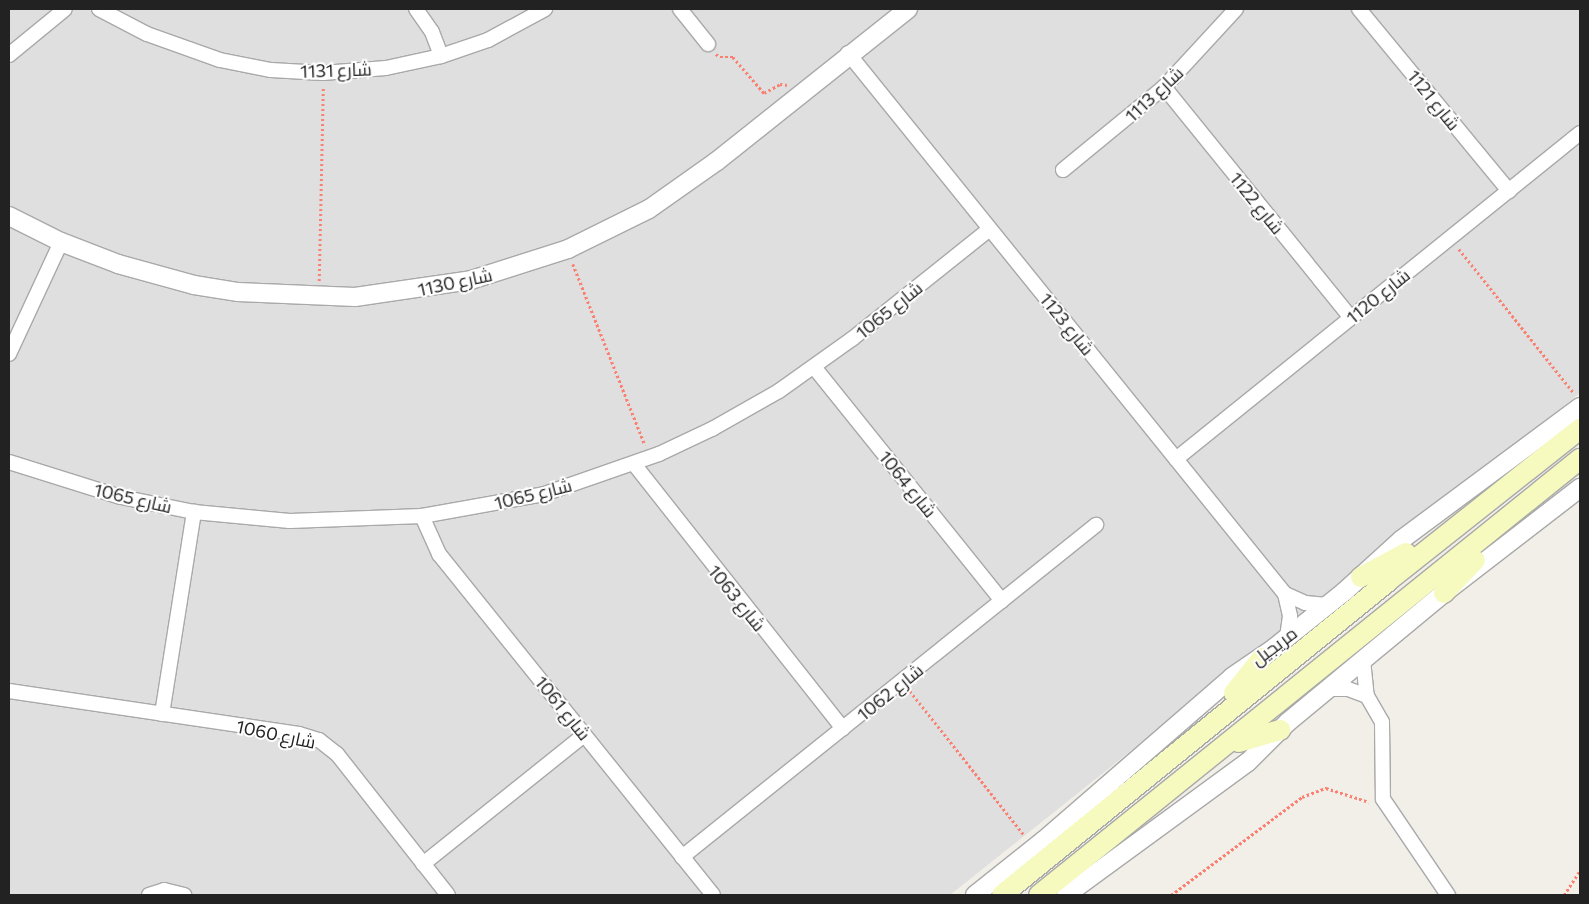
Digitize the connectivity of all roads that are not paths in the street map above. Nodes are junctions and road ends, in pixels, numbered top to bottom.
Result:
1 (65, 9) edge
2 (99, 9) edge
3 (116, 9) edge
4 (416, 9) edge
5 (545, 9) edge
6 (680, 9) edge
7 (897, 9) edge
8 (908, 9) edge
9 (1236, 9) edge
10 (1359, 9) edge
11 (124, 22) junction
12 (708, 44) road end
13 (848, 54) junction
14 (9, 55) edge
15 (442, 56) junction
16 (1164, 87) junction
17 (1580, 133) edge
18 (1063, 170) dead end
19 (1509, 191) junction
20 (9, 216) edge
21 (990, 229) junction
22 (60, 242) junction
23 (1350, 318) junction
24 (9, 354) edge
25 (814, 367) junction
26 (1580, 407) edge
27 (1580, 429) edge
28 (1176, 459) junction
29 (1580, 459) edge
30 (9, 462) edge
31 (634, 464) junction
32 (1580, 470) edge
33 (1528, 471) junction
34 (1580, 488) edge
35 (194, 512) junction
36 (422, 516) junction
37 (1096, 525) dead end
38 (1361, 577) junction
39 (1285, 594) junction
40 (1444, 594) junction
41 (1002, 602) junction
42 (1328, 605) junction
43 (1287, 637) junction
44 (1262, 658) junction
45 (1363, 660) junction
46 (1328, 690) junction
47 (9, 691) edge
48 (1367, 696) junction
49 (162, 714) junction
50 (843, 729) junction
51 (1280, 730) junction
52 (584, 735) junction
53 (1230, 744) junction
54 (1175, 753) junction
55 (682, 857) junction
56 (423, 864) junction
57 (149, 895) edge
58 (184, 895) edge
59 (448, 895) edge
60 (713, 895) edge
61 (975, 895) edge
62 (1002, 895) edge
63 (1039, 895) edge
64 (1066, 895) edge
65 (1448, 895) edge

1 - 14 street
2 - 11 street, شارع 1131
3 - 11 street
4 - 15 street
5 - 15 street, شارع 1131
6 - 12 street
7 - 13 street, شارع 1130
8 - 13 street, شارع 1130
9 - 16 street, شارع 1113
10 - 19 street, شارع 1121
11 - 15 street, شارع 1131
13 - 21 street, شارع 1123
13 - 22 street, شارع 1130
16 - 18 street, شارع 1113
16 - 23 street, شارع 1122
17 - 19 street, شارع 1120
19 - 23 street, شارع 1120
20 - 22 street, شارع 1130
21 - 25 street, شارع 1065
21 - 28 street, شارع 1123
22 - 24 street
23 - 28 street, شارع 1120
25 - 31 street, شارع 1065
25 - 41 street, شارع 1064
26 - 38 street, مريجيل
27 - 33 main road, مريجيل
28 - 39 street, شارع 1123
29 - 53 main road
30 - 35 street, شارع 1065
31 - 36 street, شارع 1065
31 - 50 street, شارع 1063
32 - 40 main road
33 - 38 main road
33 - 54 main road, مريجيل
34 - 40 street
35 - 36 street, شارع 1065
35 - 49 street
36 - 52 street, شارع 1061
37 - 41 street, شارع 1062
38 - 42 street, مريجيل
39 - 42 street, شارع 1123
39 - 43 street, شارع 1123
40 - 45 street
41 - 50 street, شارع 1062
42 - 43 street, مريجيل
43 - 44 street, مريجيل
44 - 54 main road
44 - 61 street, مريجيل
45 - 46 street
45 - 48 street
46 - 48 street
46 - 51 street
47 - 49 street, شارع 1060
48 - 65 street
49 - 56 street, شارع 1060
50 - 55 street, شارع 1062
51 - 53 main road
51 - 64 street
52 - 55 street, شارع 1061
52 - 56 street
53 - 63 main road
54 - 62 main road, مريجيل
55 - 60 street, شارع 1061
56 - 59 street, شارع 1060
57 - 58 street

